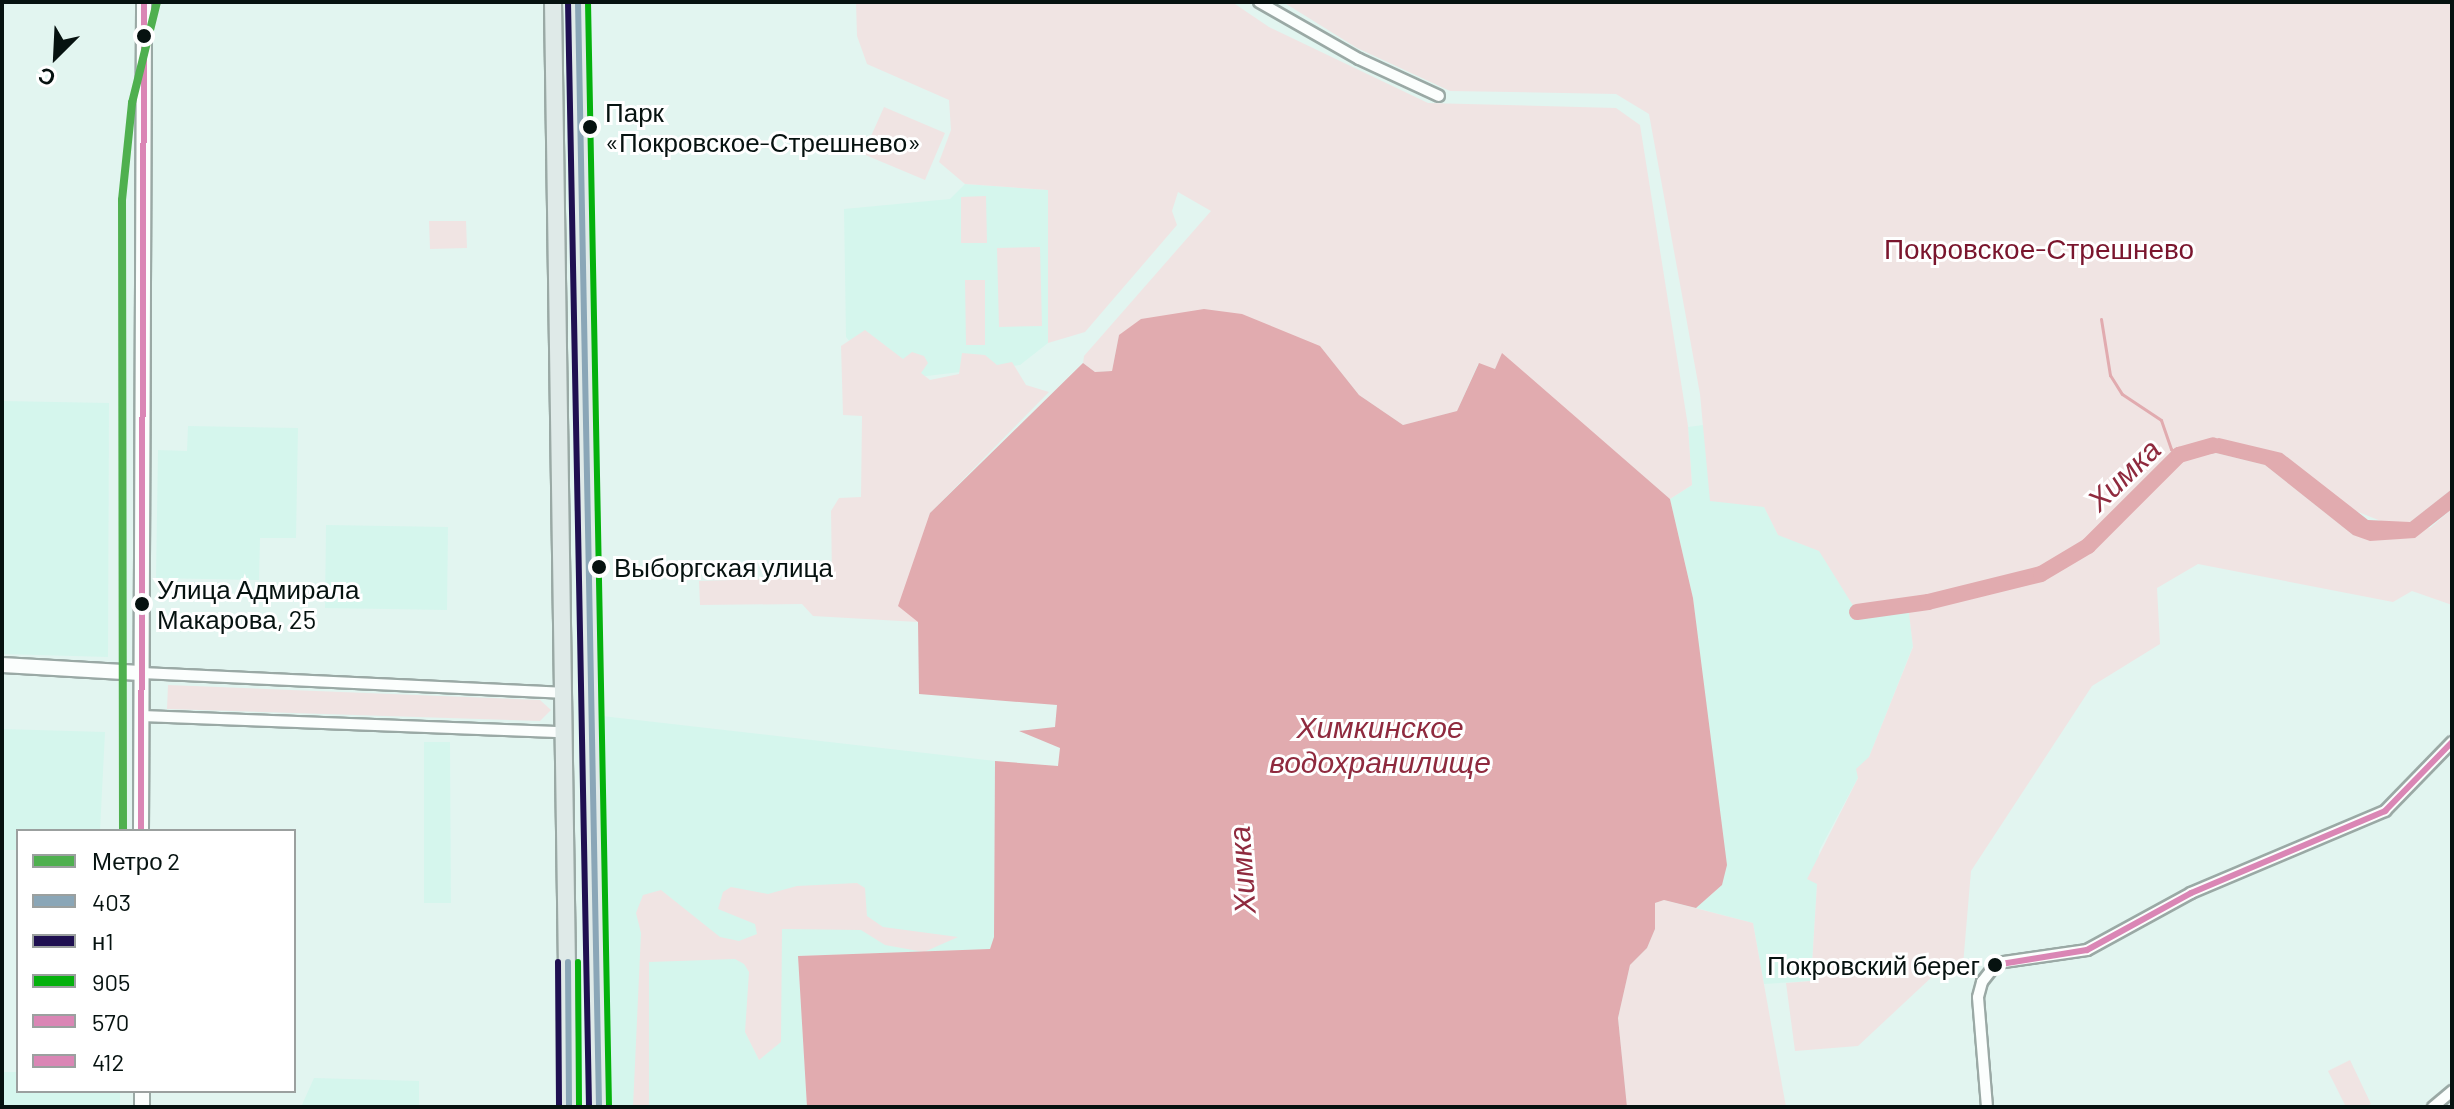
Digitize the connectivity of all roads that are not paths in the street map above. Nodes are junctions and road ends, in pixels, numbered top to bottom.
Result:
1 (144, 2) edge
2 (553, 2) edge
3 (578, 2) edge
4 (1259, 2) edge
5 (1439, 96) dead end
6 (2, 665) edge
7 (142, 673) junction
8 (562, 693) junction
9 (142, 716) junction
10 (563, 732) junction
11 (2452, 742) edge
12 (141, 829) edge
13 (2452, 1091) edge
14 (569, 1107) edge
15 (599, 1107) edge
16 (1987, 1107) edge
17 (2433, 1107) edge

1 - 7 street
2 - 8 main road
3 - 15 main road
4 - 5 street
6 - 7 street
7 - 8 street
7 - 9 street
8 - 10 main road
9 - 10 street
9 - 12 street
10 - 14 main road
11 - 16 street
13 - 17 street

